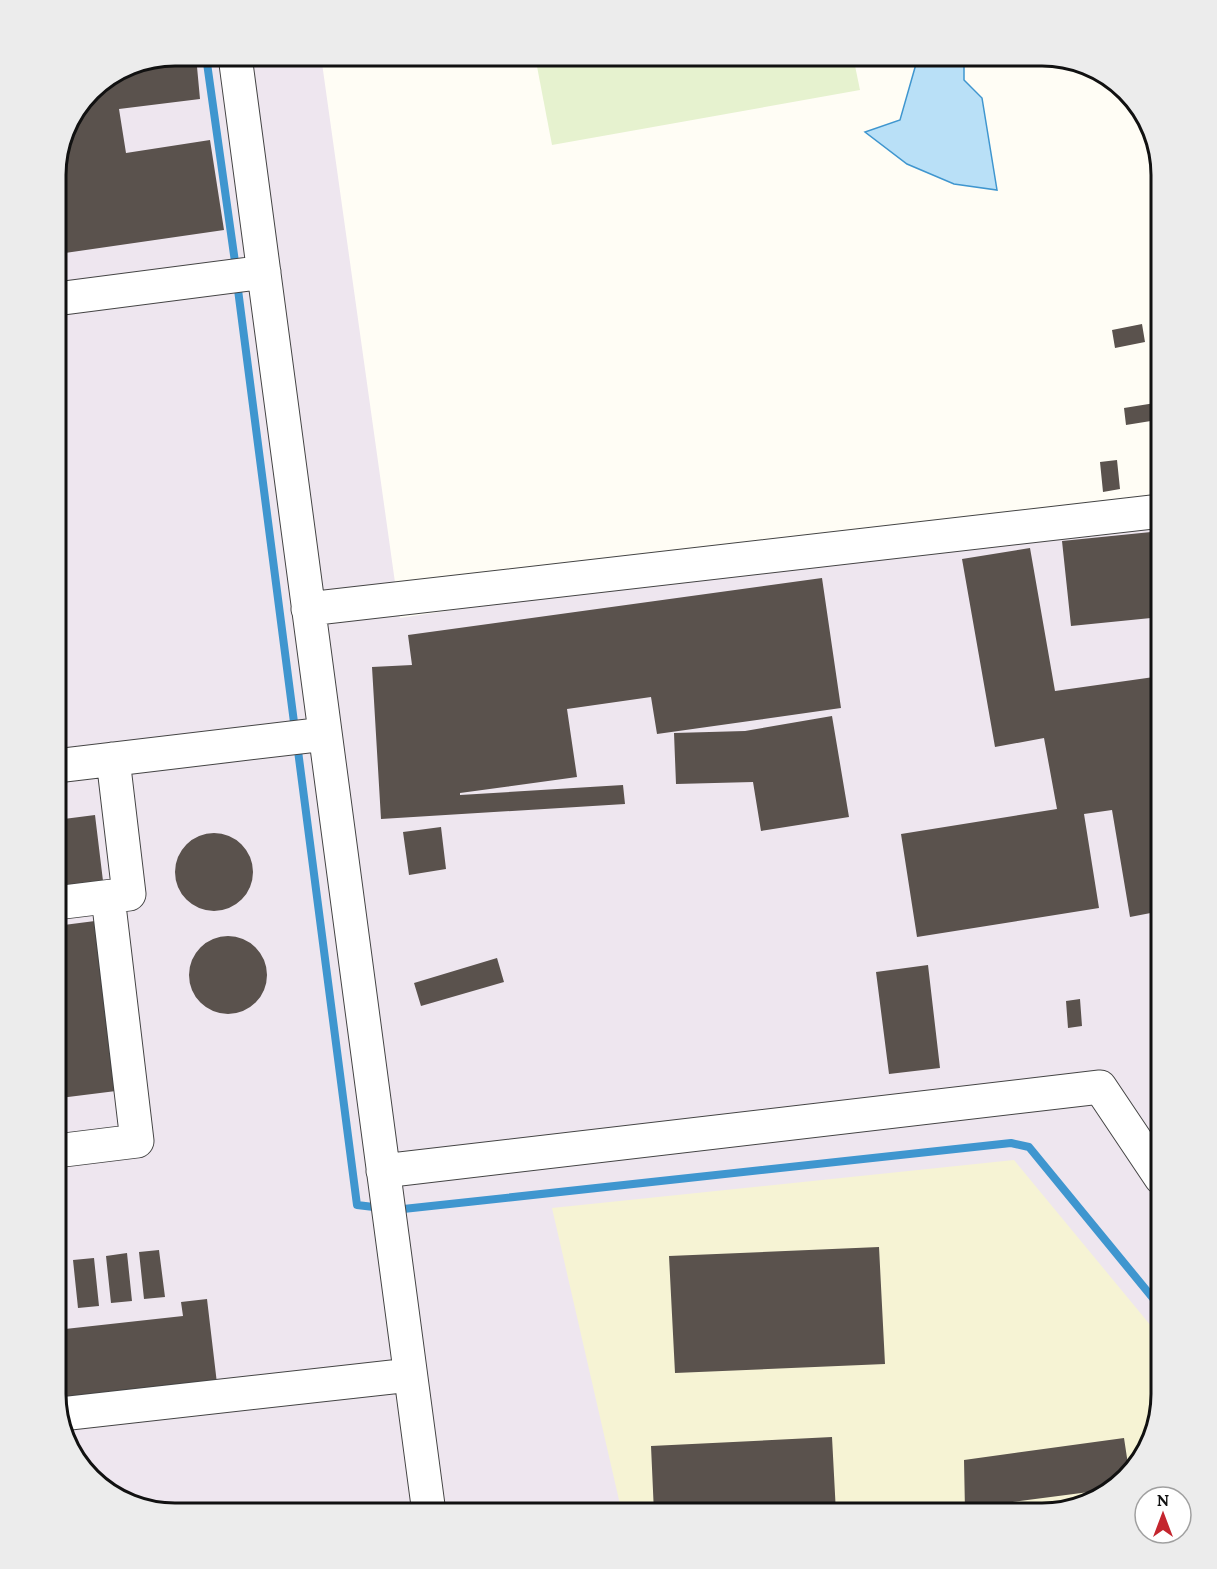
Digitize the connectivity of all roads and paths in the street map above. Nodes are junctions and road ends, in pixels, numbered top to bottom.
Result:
1 (236, 66) edge
2 (264, 272) junction
3 (66, 298) edge
4 (1151, 512) edge
5 (309, 609) junction
6 (325, 734) junction
7 (113, 759) junction
8 (66, 765) edge
9 (108, 897) junction
10 (66, 902) edge
11 (66, 1150) edge
12 (1151, 1163) edge
13 (383, 1171) junction
14 (410, 1375) junction
15 (68, 1413) edge
16 (427, 1503) edge

1 - 2 street
2 - 3 street
2 - 5 street
4 - 5 street
5 - 6 street
6 - 7 street
6 - 13 street
7 - 8 street
7 - 9 street
9 - 10 street
9 - 11 street
12 - 13 street
13 - 14 street
14 - 15 street
14 - 16 street

